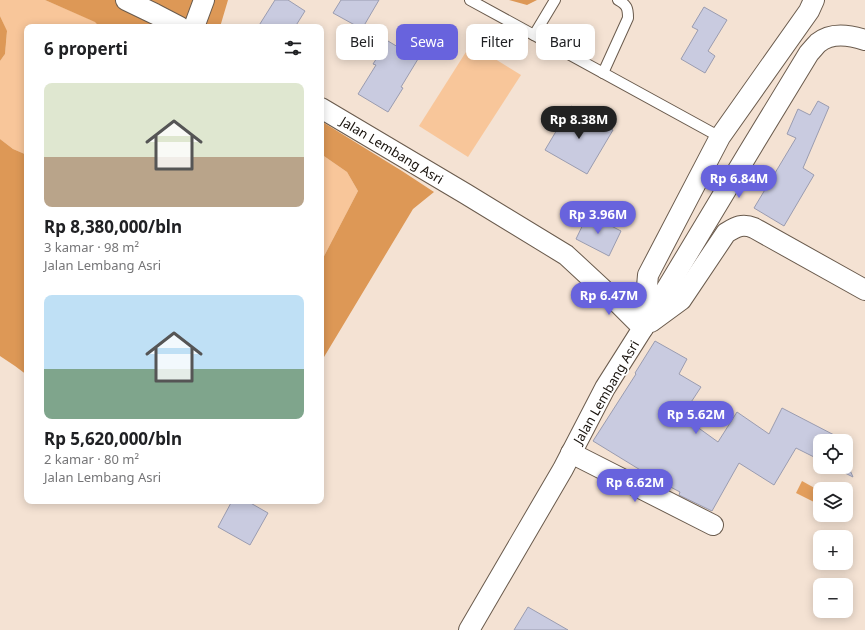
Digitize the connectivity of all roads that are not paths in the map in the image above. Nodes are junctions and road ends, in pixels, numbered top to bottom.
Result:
1 (126, 0) edge
2 (204, 0) edge
3 (470, 0) edge
4 (555, 0) edge
5 (618, 0) edge
6 (814, 0) edge
7 (174, 24) edge
8 (195, 24) edge
9 (534, 35) junction
10 (865, 40) edge
11 (603, 73) junction
12 (324, 110) edge
13 (720, 137) junction
14 (865, 290) edge
15 (643, 328) junction
16 (571, 453) junction
17 (713, 525) dead end
18 (469, 630) edge

1 - 7 street
2 - 8 street
3 - 9 lane
4 - 9 lane
5 - 11 lane
6 - 13 street
9 - 11 lane
10 - 15 street
11 - 13 lane
12 - 15 street, Jalan Lembang Asri
13 - 15 street
14 - 15 street
15 - 16 street, Jalan Lembang Asri
16 - 17 street
16 - 18 street, Jalan Lembang Asri

